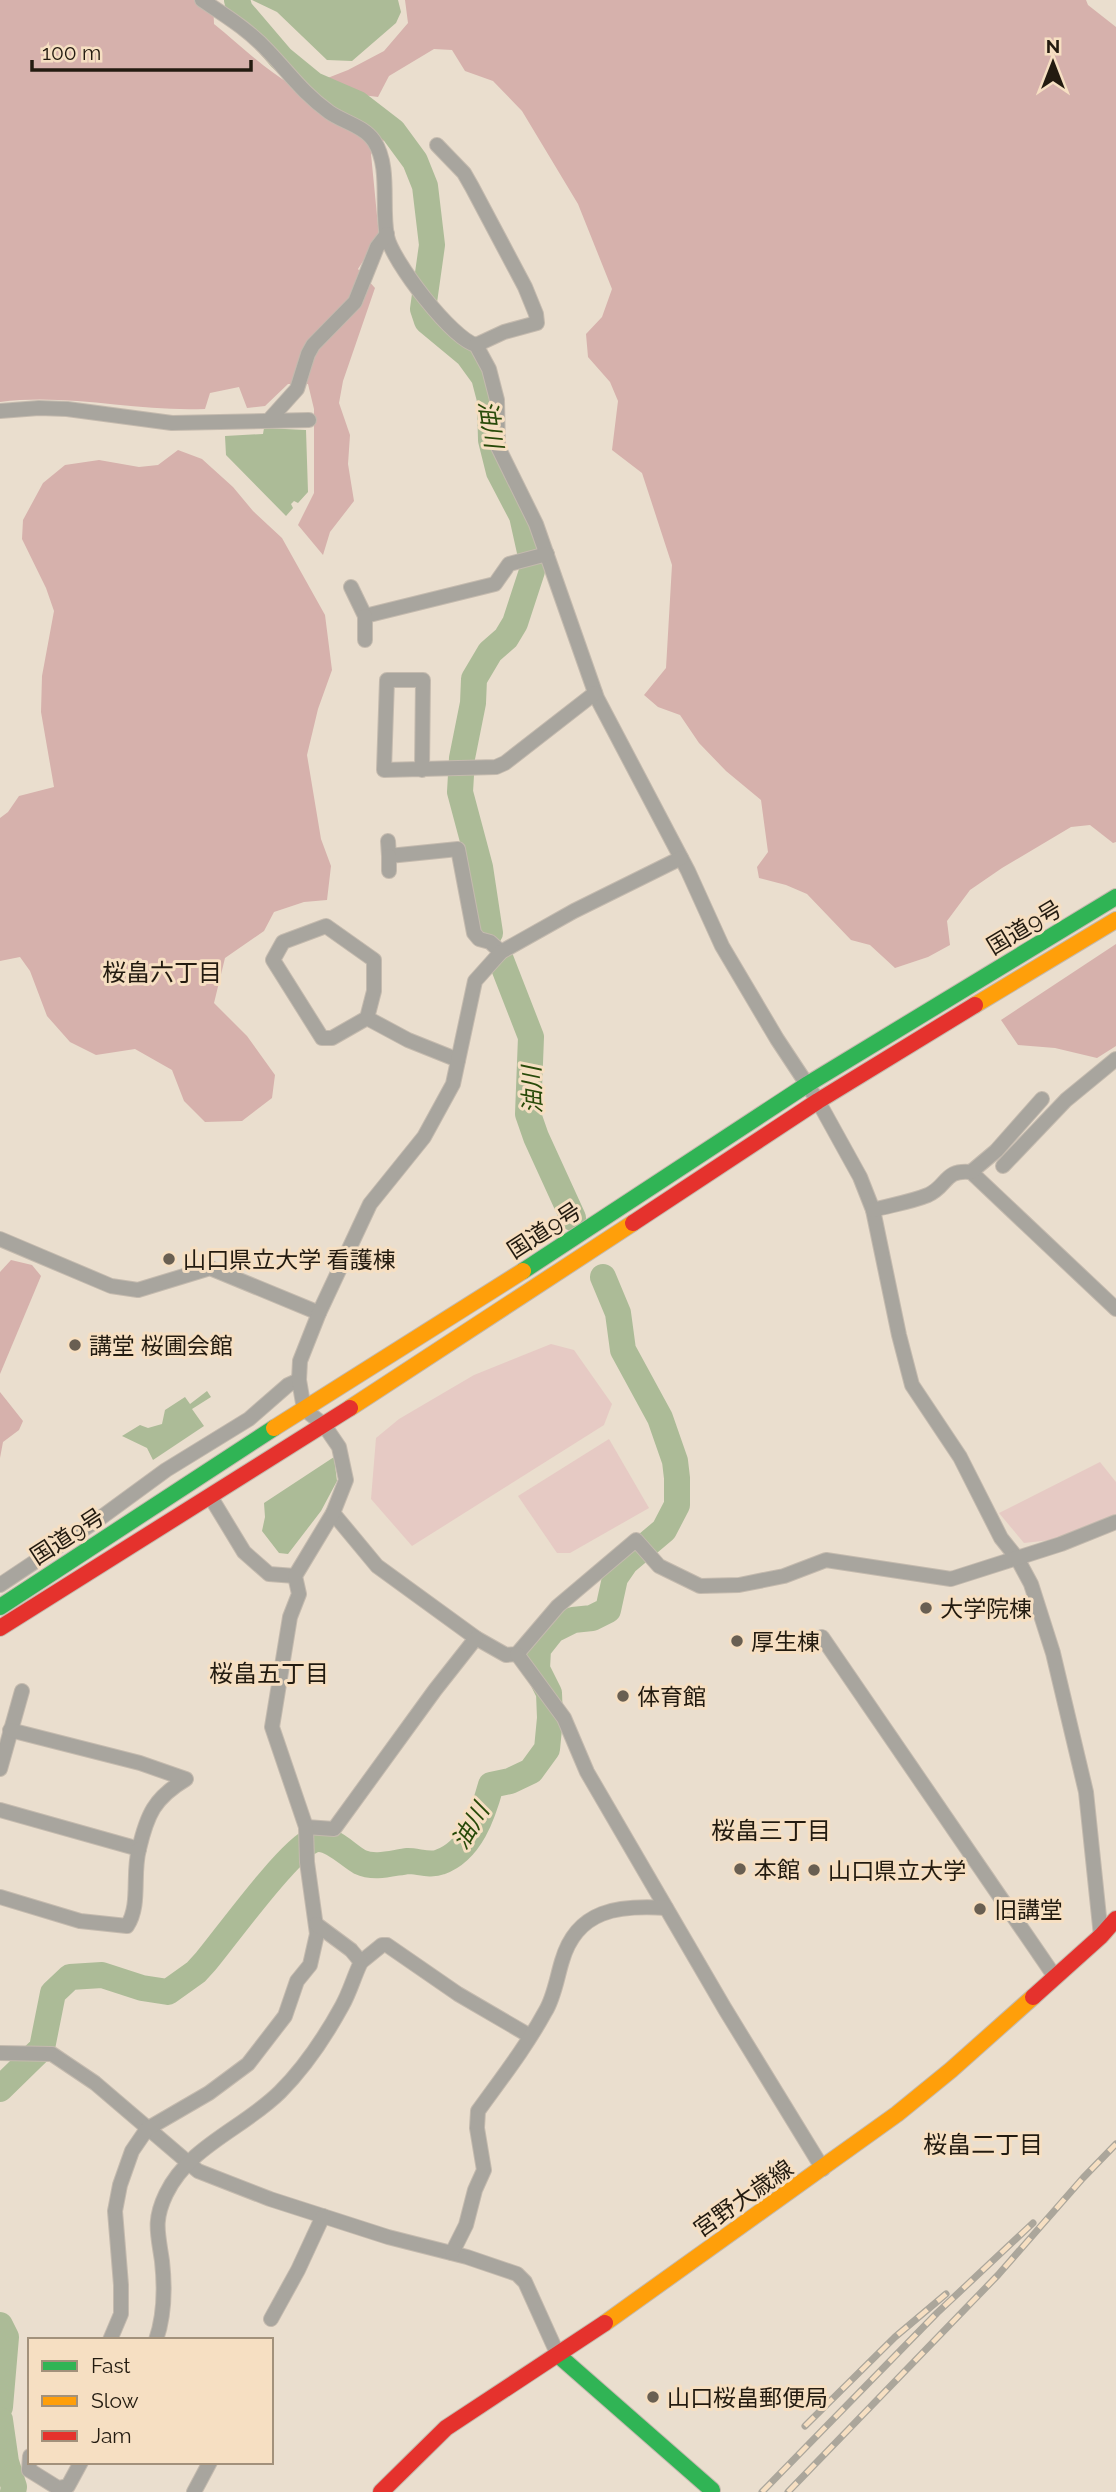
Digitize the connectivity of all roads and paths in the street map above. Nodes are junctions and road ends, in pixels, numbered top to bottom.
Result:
1 (202, 0) edge
2 (437, 145) dead end
3 (387, 234) junction
4 (476, 345) junction
5 (0, 411) edge
6 (270, 419) junction
7 (309, 420) dead end
8 (547, 554) junction
9 (351, 587) dead end
10 (365, 616) junction
11 (365, 640) dead end
12 (595, 693) junction
13 (422, 770) junction
14 (388, 841) dead end
15 (681, 858) junction
16 (1116, 897) edge
17 (1116, 920) edge
18 (501, 951) junction
19 (367, 1018) junction
20 (458, 1060) junction
21 (1113, 1067) edge
22 (808, 1084) junction
23 (1042, 1098) dead end
24 (818, 1101) junction
25 (1003, 1166) dead end
26 (971, 1172) junction
27 (873, 1210) junction
28 (0, 1239) edge
29 (1116, 1310) edge
30 (319, 1313) junction
31 (299, 1380) junction
32 (304, 1409) junction
33 (324, 1425) junction
34 (210, 1496) junction
35 (333, 1513) junction
36 (1116, 1522) edge
37 (1017, 1558) junction
38 (295, 1576) junction
39 (0, 1585) edge
40 (0, 1607) edge
41 (0, 1628) edge
42 (822, 1637) dead end
43 (476, 1638) junction
44 (517, 1654) junction
45 (22, 1690) dead end
46 (10, 1730) junction
47 (0, 1769) edge
48 (0, 1810) edge
49 (306, 1827) junction
50 (139, 1850) junction
51 (0, 1897) edge
52 (666, 1908) junction
53 (1116, 1919) edge
54 (316, 1924) junction
55 (1101, 1936) junction
56 (361, 1962) junction
57 (1055, 1977) junction
58 (530, 2036) junction
59 (0, 2053) edge
60 (147, 2129) junction
61 (189, 2164) junction
62 (823, 2169) junction
63 (323, 2216) junction
64 (452, 2253) junction
65 (271, 2319) dead end
66 (111, 2338) edge
67 (156, 2338) edge
68 (558, 2355) junction
69 (29, 2464) edge
70 (80, 2464) edge
71 (209, 2464) edge
72 (712, 2490) edge
73 (194, 2492) edge
74 (381, 2492) edge

1 - 3 street
2 - 4 street
3 - 4 street
3 - 6 street
4 - 8 street
5 - 6 street
6 - 7 street
8 - 10 street
8 - 12 street
9 - 10 street
10 - 11 street
12 - 13 street
12 - 15 street
13 - 13 street
14 - 18 street
15 - 18 street
15 - 22 street
16 - 22 main road, 国道9号
17 - 24 main road, 国道9号
18 - 20 street
19 - 19 street
19 - 20 street
20 - 30 street
21 - 25 street
22 - 24 street
22 - 32 main road, 国道9号
23 - 26 street
24 - 27 street
24 - 33 main road, 国道9号
26 - 27 street
26 - 29 street
27 - 37 street
28 - 30 street
30 - 31 street
31 - 32 street
31 - 39 street
32 - 33 street
32 - 40 main road, 国道9号
33 - 34 main road, 国道9号
33 - 35 street
34 - 38 street
34 - 41 main road, 国道9号
35 - 38 street
35 - 43 street
36 - 37 street
37 - 44 street
37 - 55 street
38 - 49 street
42 - 57 street
43 - 44 street
43 - 49 street
44 - 52 street
45 - 46 street
46 - 47 street
46 - 50 street
48 - 50 street
49 - 54 street
50 - 51 street
52 - 58 street
52 - 62 street
53 - 55 main road, 宮野大歳線
54 - 56 street
54 - 60 street
55 - 57 main road, 宮野大歳線
56 - 58 street
56 - 61 street
57 - 62 main road, 宮野大歳線
58 - 64 street
59 - 60 street
60 - 61 street
60 - 66 street
61 - 63 street
61 - 67 street
62 - 68 main road, 宮野大歳線
63 - 64 street
63 - 65 street
64 - 68 street
68 - 72 main road
68 - 74 main road, 宮野大歳線
69 - 70 street
71 - 73 street

